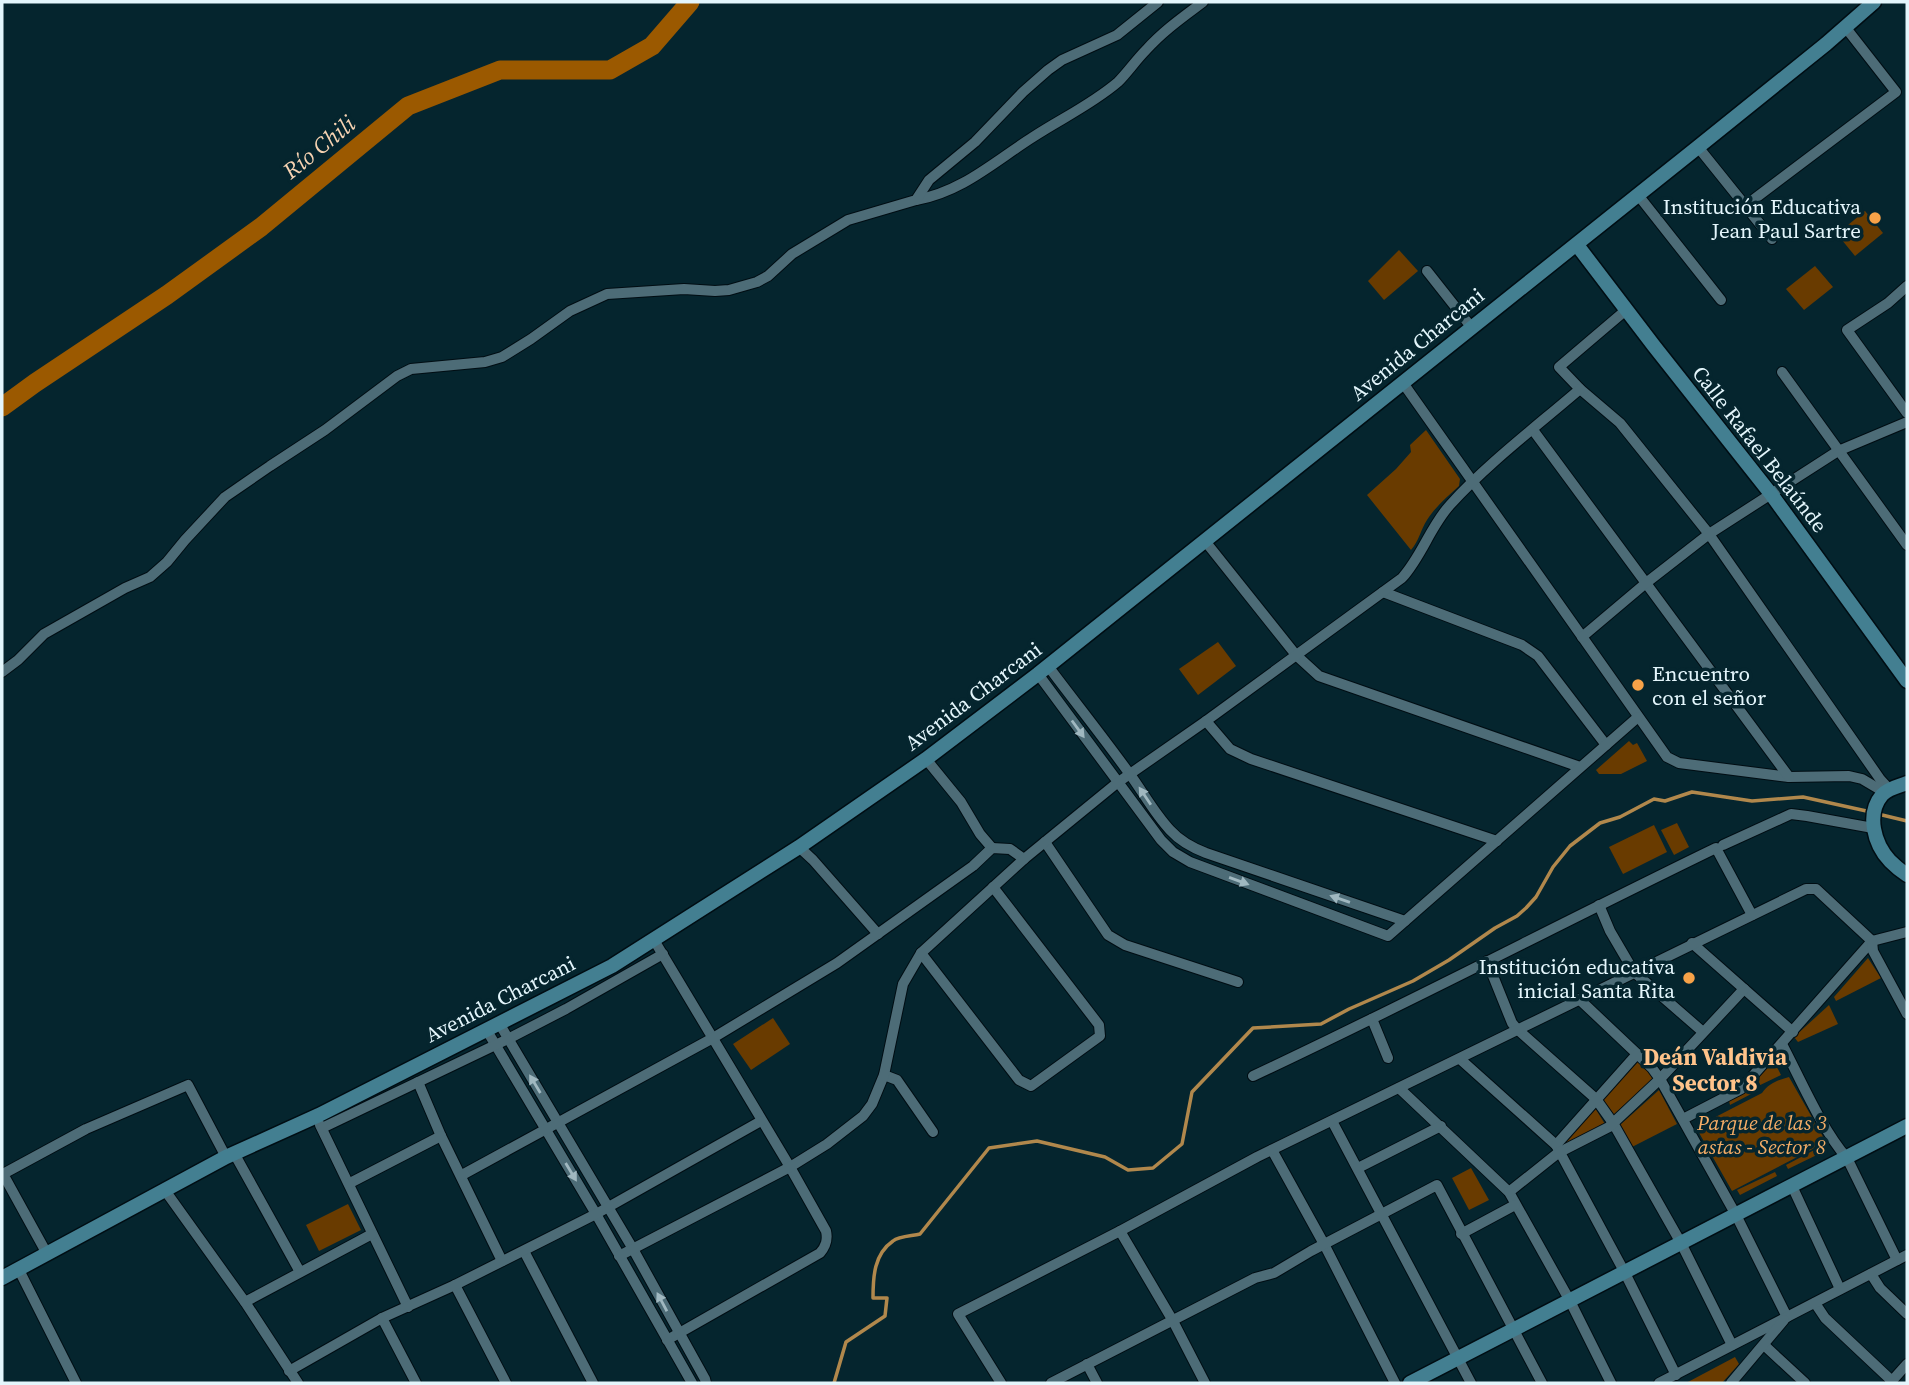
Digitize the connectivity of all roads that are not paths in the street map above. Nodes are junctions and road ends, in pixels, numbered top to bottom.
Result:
1 (1158, 2) edge
2 (1203, 2) edge
3 (1874, 2) edge
4 (1846, 27) junction
5 (1698, 147) junction
6 (1638, 195) junction
7 (916, 200) junction
8 (1745, 206) junction
9 (1772, 239) dead end
10 (1577, 244) junction
11 (1427, 271) dead end
12 (1907, 286) edge
13 (1721, 300) dead end
14 (1626, 310) junction
15 (1472, 328) junction
16 (1782, 372) dead end
17 (1403, 383) junction
18 (1580, 389) junction
19 (1907, 413) edge
20 (1907, 422) edge
21 (1533, 430) junction
22 (1839, 451) junction
23 (1473, 482) junction
24 (1771, 494) junction
25 (1709, 534) junction
26 (1205, 541) junction
27 (1907, 545) edge
28 (1646, 583) junction
29 (1383, 592) junction
30 (1582, 637) junction
31 (1296, 655) junction
32 (1043, 670) junction
33 (2, 672) edge
34 (1907, 681) edge
35 (1638, 717) junction
36 (1206, 721) junction
37 (1606, 745) junction
38 (926, 760) junction
39 (1580, 767) junction
40 (1130, 775) junction
41 (1789, 777) junction
42 (1117, 783) junction
43 (1907, 783) edge
44 (1879, 806) junction
45 (1497, 841) junction
46 (1045, 842) junction
47 (1723, 845) dead end
48 (799, 847) junction
49 (992, 848) junction
50 (1024, 859) junction
51 (1907, 875) edge
52 (993, 887) junction
53 (1599, 905) junction
54 (1752, 915) junction
55 (1405, 921) junction
56 (1907, 932) edge
57 (878, 934) junction
58 (654, 940) junction
59 (1872, 941) junction
60 (1692, 943) junction
61 (921, 953) junction
62 (663, 954) junction
63 (1487, 961) junction
64 (1634, 972) junction
65 (1238, 982) dead end
66 (1744, 989) junction
67 (1580, 999) junction
68 (1907, 1014) edge
69 (1372, 1019) junction
70 (492, 1026) junction
71 (1517, 1029) junction
72 (1703, 1032) junction
73 (1793, 1032) junction
74 (713, 1038) junction
75 (508, 1039) junction
76 (1782, 1044) junction
77 (496, 1045) junction
78 (1637, 1054) junction
79 (1388, 1058) dead end
80 (1460, 1059) junction
81 (884, 1075) junction
82 (1253, 1076) dead end
83 (1660, 1079) junction
84 (418, 1082) junction
85 (1399, 1088) junction
86 (1596, 1098) junction
87 (1683, 1119) junction
88 (761, 1121) junction
89 (1332, 1121) junction
90 (319, 1122) junction
91 (558, 1123) junction
92 (1613, 1123) junction
93 (1441, 1126) junction
94 (1907, 1126) edge
95 (546, 1130) junction
96 (933, 1132) dead end
97 (441, 1136) junction
98 (1557, 1149) junction
99 (1272, 1150) junction
100 (230, 1155) junction
101 (1847, 1158) junction
102 (790, 1167) junction
103 (1358, 1168) junction
104 (462, 1175) junction
105 (350, 1183) junction
106 (1792, 1186) junction
107 (164, 1189) junction
108 (1509, 1192) junction
109 (1516, 1205) junction
110 (608, 1207) junction
111 (596, 1214) junction
112 (1382, 1214) junction
113 (1736, 1215) junction
114 (1120, 1231) junction
115 (372, 1234) junction
116 (1461, 1234) junction
117 (1681, 1243) junction
118 (1324, 1244) junction
119 (633, 1249) junction
120 (524, 1251) junction
121 (46, 1252) junction
122 (1907, 1255) edge
123 (619, 1256) junction
124 (1897, 1260) junction
125 (502, 1261) junction
126 (18, 1268) junction
127 (300, 1272) junction
128 (1625, 1273) junction
129 (1871, 1275) junction
130 (2, 1278) edge
131 (455, 1285) junction
132 (1840, 1289) junction
133 (1570, 1301) junction
134 (245, 1302) junction
135 (1815, 1304) junction
136 (408, 1307) junction
137 (1907, 1314) edge
138 (1787, 1317) junction
139 (382, 1318) junction
140 (1173, 1321) junction
141 (1514, 1330) junction
142 (678, 1333) junction
143 (667, 1340) junction
144 (1732, 1345) junction
145 (1764, 1345) junction
146 (1458, 1359) junction
147 (1087, 1364) junction
148 (1907, 1364) edge
149 (289, 1371) junction
150 (1676, 1375) junction
151 (1891, 1382) edge
152 (76, 1383) edge
153 (298, 1383) edge
154 (415, 1383) edge
155 (506, 1383) edge
156 (593, 1383) edge
157 (692, 1383) edge
158 (706, 1383) edge
159 (1001, 1383) edge
160 (1051, 1383) edge
161 (1097, 1383) edge
162 (1205, 1383) edge
163 (1395, 1383) edge
164 (1410, 1383) edge
165 (1471, 1383) edge
166 (1542, 1383) edge
167 (1611, 1383) edge
168 (1659, 1383) edge
169 (1731, 1383) edge
170 (1805, 1383) edge

1 - 7 street
2 - 7 street
3 - 4 main road, Avenida Charcani
4 - 5 main road, Avenida Charcani
4 - 8 street
5 - 6 main road, Avenida Charcani
5 - 8 street
6 - 10 main road, Avenida Charcani
6 - 13 street
7 - 33 street
8 - 9 street
10 - 14 main road, Calle Rafael Belaúnde
10 - 15 main road, Avenida Charcani
11 - 15 street
12 - 19 street
14 - 18 street
14 - 24 main road, Calle Rafael Belaúnde
15 - 17 main road, Avenida Charcani
16 - 22 street
17 - 23 street
17 - 26 main road, Avenida Charcani
18 - 21 street
18 - 25 street
20 - 22 street
21 - 23 street
21 - 28 street
22 - 24 street
22 - 27 street
23 - 29 street
23 - 30 street
24 - 25 street
24 - 34 main road, Calle Rafael Belaúnde
25 - 28 street
25 - 44 street
26 - 31 street
26 - 32 main road, Avenida Charcani
28 - 30 street
28 - 41 street
29 - 31 street
29 - 37 street
30 - 35 street
31 - 36 street
31 - 39 street
32 - 38 main road, Avenida Charcani
32 - 40 street
32 -> 42 street
35 - 37 street
35 - 41 street
36 - 40 street
36 - 45 street
37 - 39 street
38 - 48 main road, Avenida Charcani
38 - 49 street
39 - 45 street
40 - 42 street
55 -> 40 street
41 - 44 street
42 - 46 street
42 -> 55 street
43 - 44 main road
44 - 47 street
44 - 51 main road
45 - 55 street
46 - 50 street
46 - 65 street
48 - 57 street
48 - 58 main road, Avenida Charcani
49 - 50 street
49 - 57 street
50 - 52 street
52 - 61 street
52 - 61 street
53 - 54 street
53 - 63 street
53 - 64 street
54 - 59 street
54 - 60 street
56 - 59 street
57 - 74 street
58 - 62 street
58 - 70 main road, Avenida Charcani
59 - 68 street
59 - 73 street
60 - 64 street
60 - 66 street
61 - 81 street
62 - 74 street
62 - 75 street
63 - 69 street
63 - 71 street
64 - 67 street
64 - 72 street
66 - 72 street
66 - 73 street
67 - 71 street
67 - 78 street
69 - 79 street
69 - 82 street
70 - 75 street
70 - 77 street
70 - 90 main road, Avenida Charcani
71 - 80 street
71 - 86 street
72 - 83 street
73 - 76 street
74 - 88 street
74 - 91 street
75 - 77 street
91 -> 75 street
76 - 87 street
76 - 101 street
77 - 84 street
77 - 95 street
78 - 83 street
78 - 86 street
80 - 85 street
80 - 98 street
81 - 96 street
81 - 102 street
83 - 87 street
83 - 92 street
84 - 90 street
84 - 97 street
85 - 89 street
85 - 93 street
86 - 92 street
86 - 98 street
87 - 113 street
88 - 102 street
88 - 110 street
89 - 99 street
89 - 103 street
90 - 100 main road, Avenida Charcani
90 - 105 street
91 - 95 street
91 - 110 street
92 - 98 street
92 - 117 street
93 - 103 street
93 - 108 street
94 - 101 main road
95 - 104 street
95 -> 111 street
97 - 104 street
97 - 105 street
98 - 108 street
98 - 128 street
99 - 114 street
99 - 118 street
100 - 107 main road, Avenida Charcani
100 - 121 street
100 - 127 street
101 - 106 main road
101 - 124 street
102 - 119 street
102 - 142 street
103 - 112 street
104 - 125 street
105 - 115 street
106 - 113 main road
106 - 132 street
107 - 121 main road, Avenida Charcani
107 - 134 street
108 - 109 street
109 - 116 street
109 - 133 street
110 - 111 street
110 - 119 street
111 - 120 street
111 - 123 street
112 - 116 street
112 - 118 street
112 - 146 street
113 - 117 main road
113 - 138 street
114 - 140 street
114 - 159 street
115 - 127 street
115 - 136 street
116 - 141 street
117 - 128 main road
117 - 144 street
118 - 140 street
118 - 163 street
119 - 123 street
142 -> 119 street
120 - 125 street
120 - 156 street
121 - 126 main road, Avenida Charcani
122 - 124 street
123 - 143 street
124 - 129 street
125 - 131 street
126 - 130 main road, Avenida Charcani
126 - 152 street
127 - 134 street
128 - 133 main road
128 - 150 street
129 - 132 street
129 - 137 street
131 - 136 street
131 - 155 street
132 - 135 street
133 - 141 main road
133 - 167 street
134 - 149 street
135 - 138 street
135 - 151 street
136 - 139 street
138 - 144 street
138 - 145 street
139 - 149 street
139 - 154 street
140 - 147 street
140 - 162 street
141 - 146 main road
141 - 166 street
142 - 143 street
142 - 158 street
143 - 157 street
144 - 150 street
145 - 169 street
145 - 170 street
146 - 164 main road
146 - 165 street
147 - 160 street
147 - 161 street
148 - 151 street
149 - 153 street
150 - 168 street

